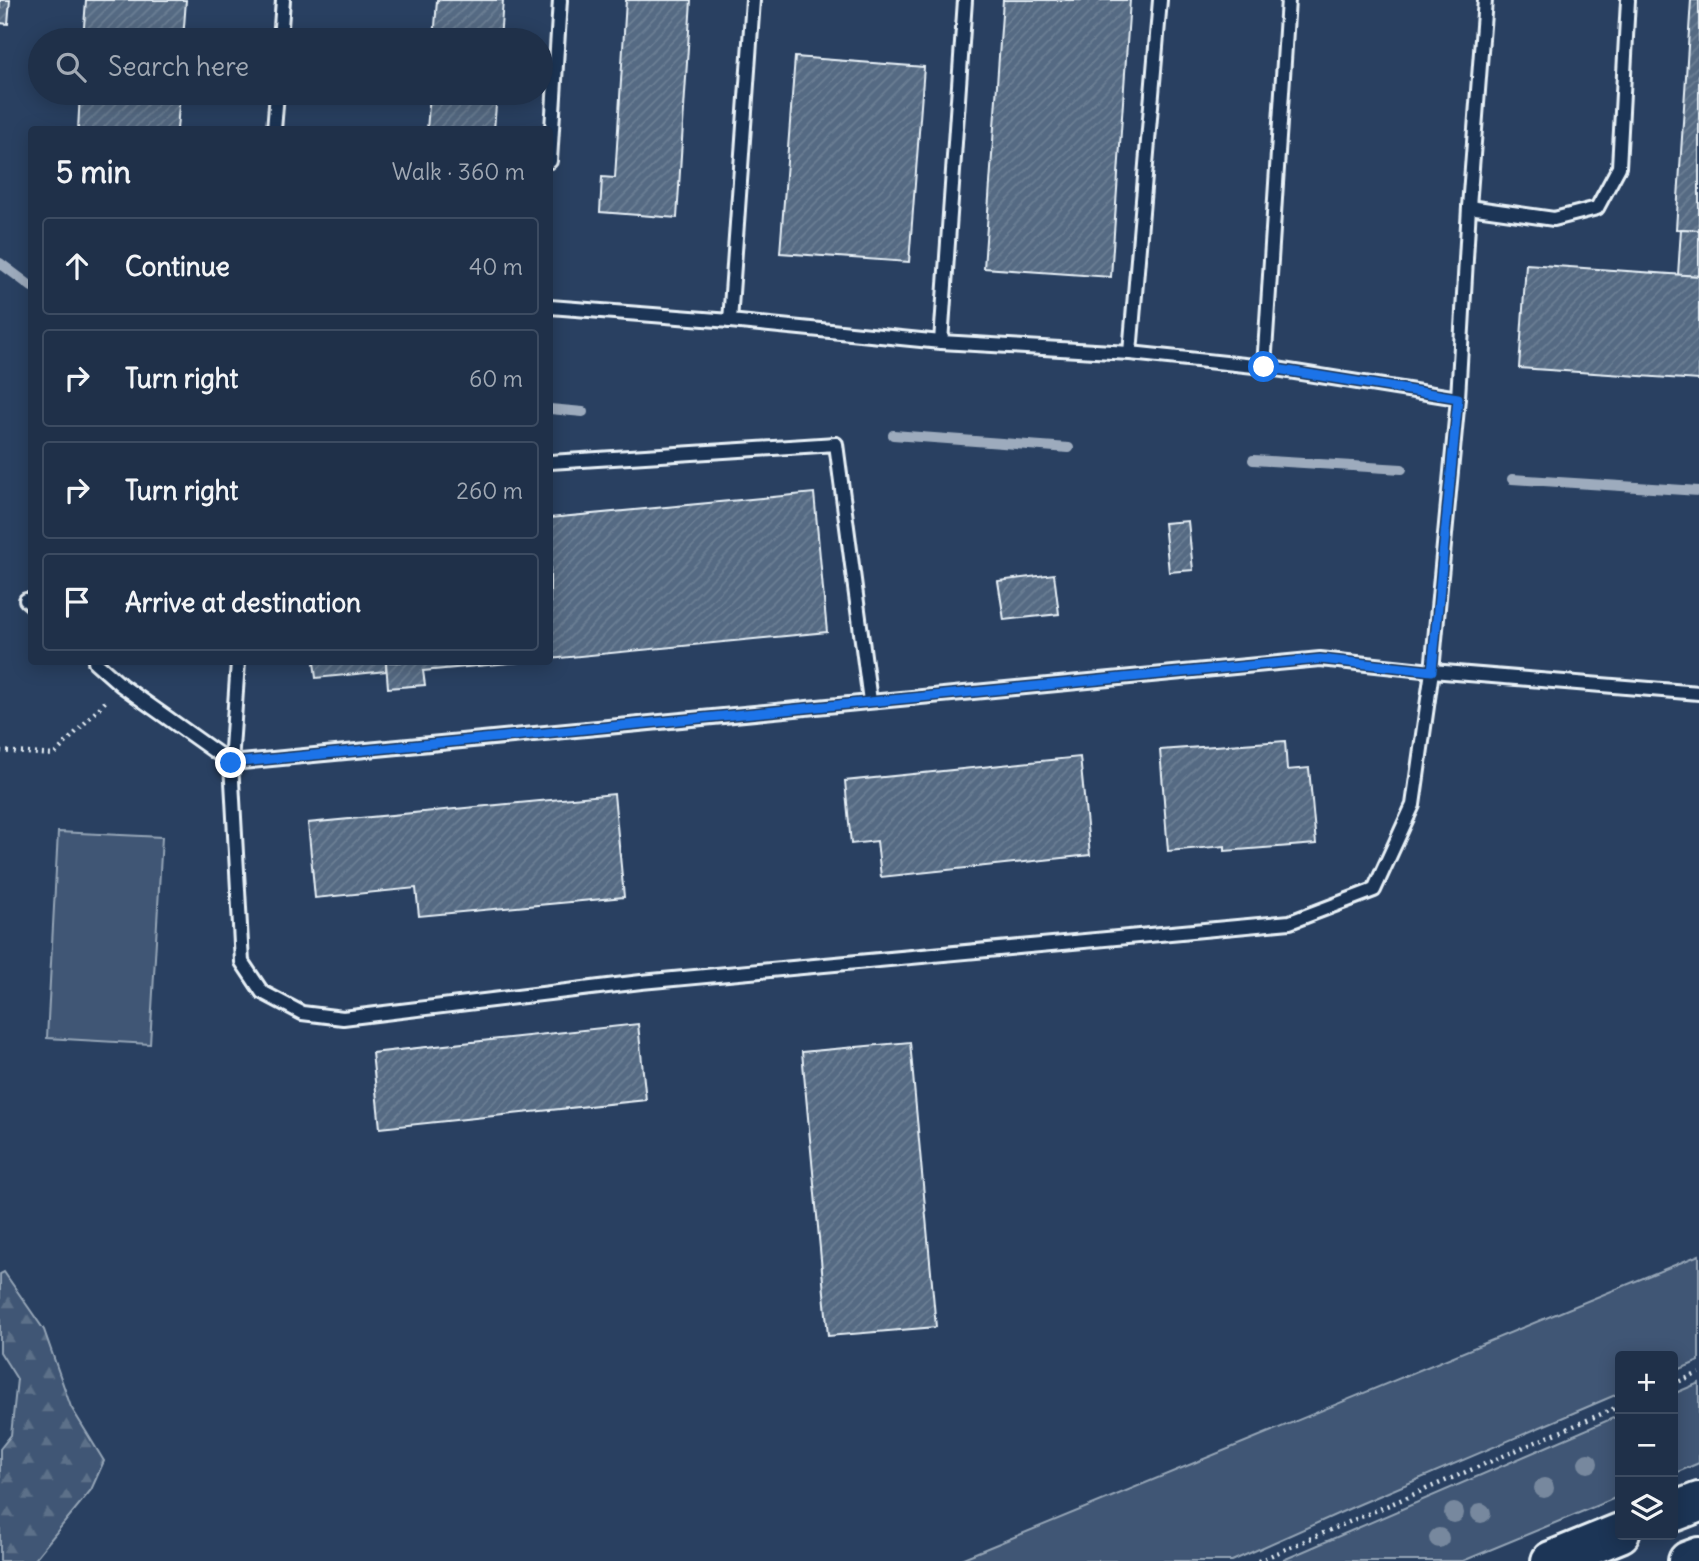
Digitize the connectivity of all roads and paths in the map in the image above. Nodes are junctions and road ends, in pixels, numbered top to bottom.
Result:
1 (283, 0) edge
2 (560, 0) edge
3 (753, 0) edge
4 (965, 0) edge
5 (1160, 0) edge
6 (1288, 0) edge
7 (1485, 0) edge
8 (1628, 0) edge
9 (281, 28) edge
10 (276, 105) edge
11 (274, 126) edge
12 (552, 126) edge
13 (1469, 207) junction
14 (553, 307) edge
15 (730, 321) junction
16 (941, 342) junction
17 (1130, 353) junction
18 (1264, 367) junction
19 (1458, 398) junction
20 (553, 462) edge
21 (98, 665) edge
22 (238, 665) edge
23 (1432, 671) junction
24 (121, 685) junction
25 (1699, 693) edge
26 (870, 701) junction
27 (0, 751) edge
28 (231, 763) junction
29 (1699, 1373) edge
30 (1678, 1382) edge
31 (1615, 1408) edge
32 (1699, 1502) edge
33 (1678, 1510) edge
34 (1615, 1535) edge
35 (1699, 1557) edge
36 (1258, 1561) edge
37 (1551, 1561) edge
38 (1688, 1561) edge

1 - 9 lane
2 - 12 lane
3 - 15 lane
4 - 16 lane
5 - 17 lane
6 - 18 lane
7 - 13 lane
8 - 13 lane
10 - 11 lane
13 - 19 lane
14 - 15 lane
15 - 16 lane
16 - 17 lane
17 - 18 lane
18 - 19 lane
19 - 23 lane
20 - 26 lane
21 - 24 lane
22 - 28 lane
23 - 25 lane
23 - 26 lane
23 - 28 lane
24 - 27 path
24 - 28 lane
26 - 28 lane
29 - 30 path
31 - 36 path
32 - 33 highway
34 - 37 highway
35 - 38 highway

